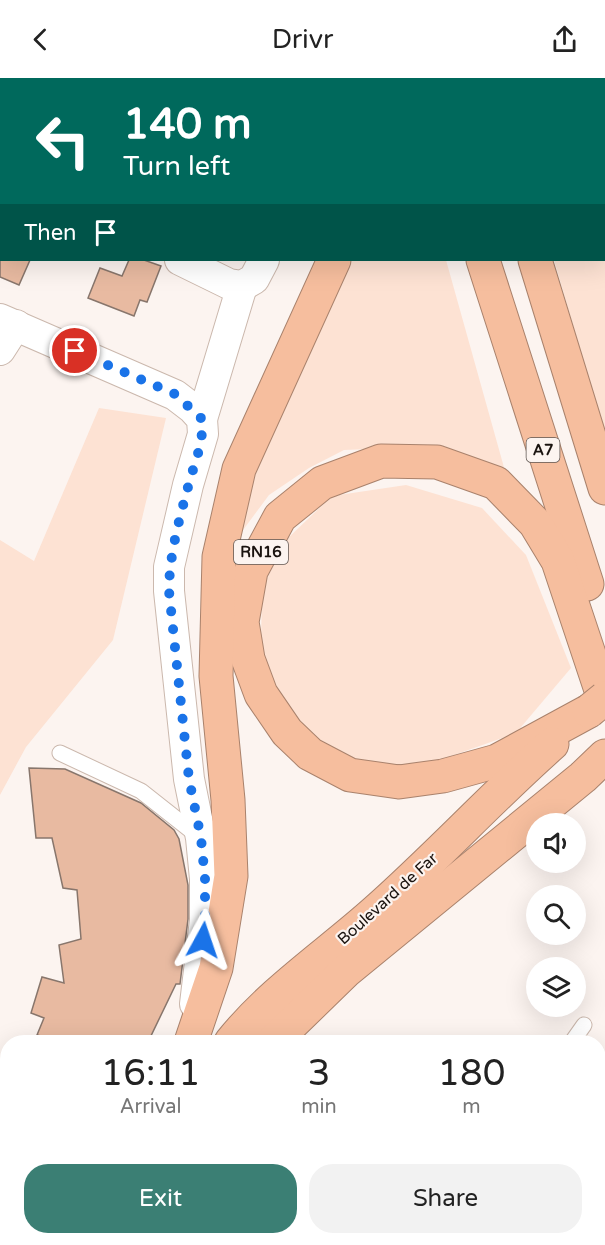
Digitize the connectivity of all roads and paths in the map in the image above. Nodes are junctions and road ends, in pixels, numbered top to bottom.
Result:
1 (182, 261) edge
2 (263, 261) edge
3 (333, 261) edge
4 (483, 261) edge
5 (535, 261) edge
6 (242, 286) junction
7 (8, 322) edge
8 (0, 351) edge
9 (202, 419) junction
10 (605, 488) edge
11 (605, 639) edge
12 (600, 704) edge
13 (60, 753) dead end
14 (594, 766) edge
15 (201, 838) junction
16 (585, 1025) dead end
17 (192, 1035) edge
18 (193, 1035) edge
19 (237, 1035) edge
20 (280, 1035) edge
21 (577, 1035) edge

1 - 6 street
2 - 6 street
3 - 18 highway
4 - 11 highway, A7
5 - 10 highway
6 - 9 street
7 - 8 street
7 - 9 street
9 - 15 street
12 - 12 highway, RN16
12 - 19 highway, Boulevard de Far
13 - 15 lane
14 - 20 highway, Boulevard de Far
15 - 17 street
16 - 21 lane

